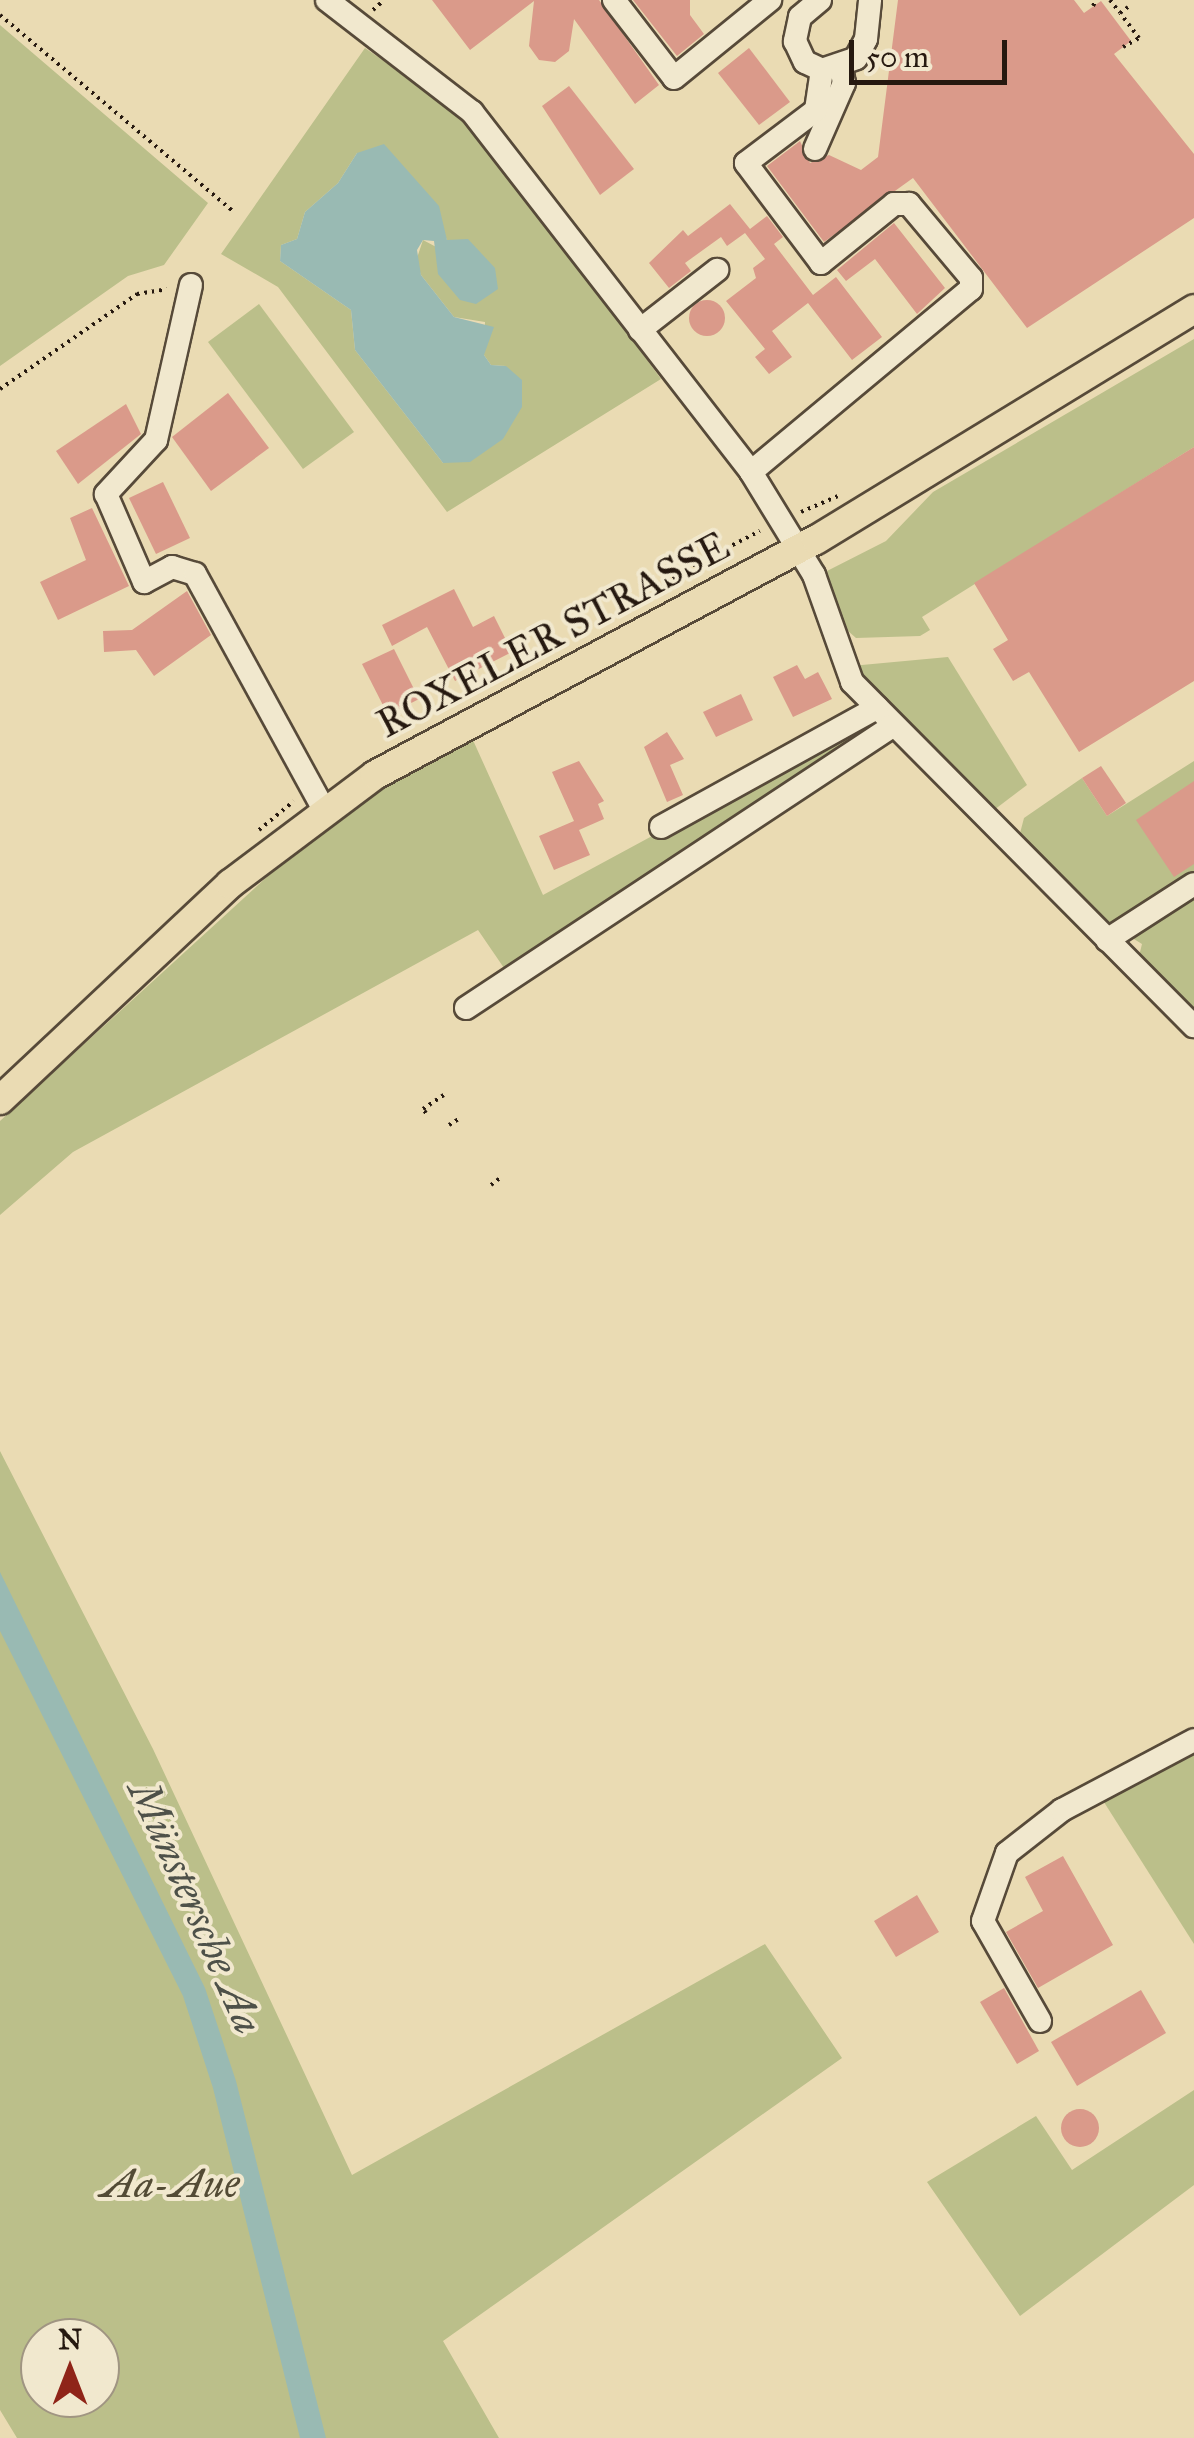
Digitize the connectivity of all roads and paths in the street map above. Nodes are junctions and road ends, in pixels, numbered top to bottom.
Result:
1 (327, 0) edge
2 (614, 0) edge
3 (770, 0) edge
4 (820, 0) edge
5 (870, 0) edge
6 (1110, 0) edge
7 (1128, 7) dead end
8 (1120, 13) junction
9 (0, 15) edge
10 (1123, 47) dead end
11 (831, 69) junction
12 (815, 149) dead end
13 (235, 213) dead end
14 (717, 270) dead end
15 (191, 285) joint
16 (1194, 309) edge
17 (640, 330) junction
18 (0, 389) edge
19 (751, 472) junction
20 (800, 549) junction
21 (877, 708) junction
22 (894, 726) junction
23 (324, 810) junction
24 (660, 827) dead end
25 (1194, 884) edge
26 (1108, 940) junction
27 (466, 1008) dead end
28 (1194, 1026) edge
29 (444, 1094) dead end
30 (0, 1100) edge
31 (426, 1113) dead end
32 (460, 1118) dead end
33 (449, 1125) dead end
34 (500, 1178) dead end
35 (490, 1185) dead end
36 (1194, 1740) edge
37 (1040, 2021) dead end

1 - 17 street
2 - 3 street
4 - 11 street
5 - 11 street
6 - 8 path
7 - 8 path
8 - 10 path
9 - 13 path
11 - 12 street
11 - 19 street
14 - 17 street
15 - 18 path
15 - 23 street
16 - 20 main road, ROXELER STRASSE
17 - 19 street
19 - 20 street
20 - 21 street
20 - 23 main road, ROXELER STRASSE
21 - 22 street
21 - 24 street
22 - 26 street
22 - 27 street
23 - 30 main road, ROXELER STRASSE
25 - 26 street
26 - 28 street
29 - 31 path
32 - 33 path
34 - 35 path
36 - 37 street

